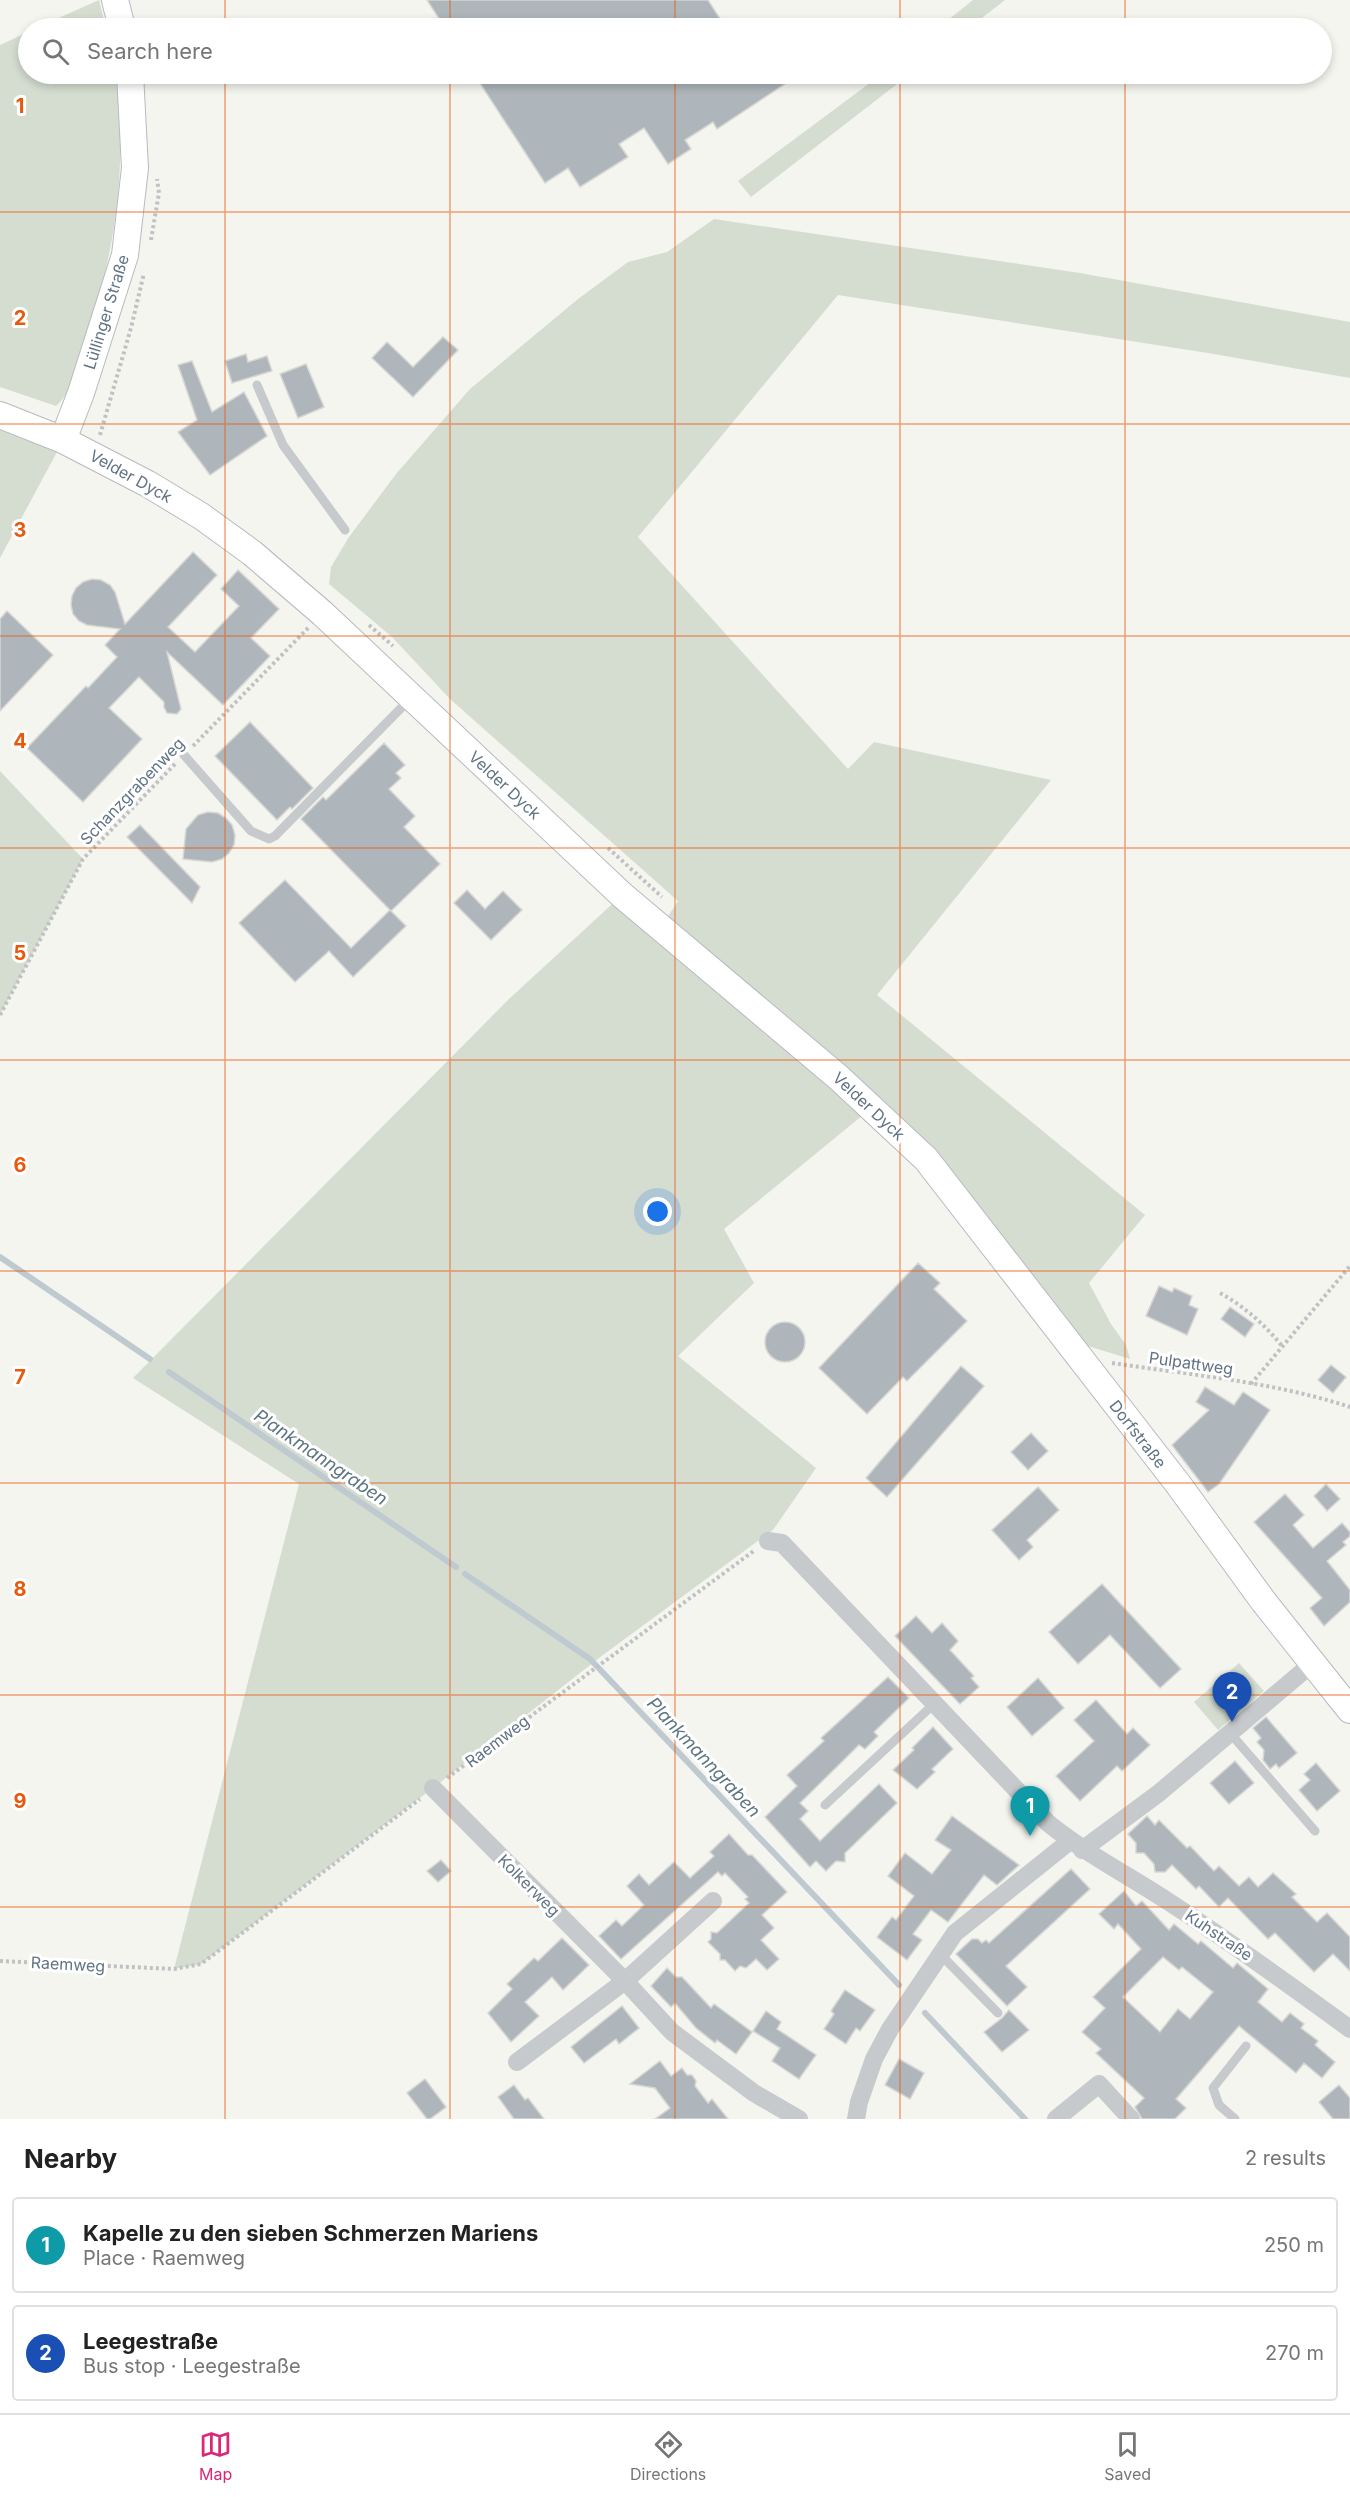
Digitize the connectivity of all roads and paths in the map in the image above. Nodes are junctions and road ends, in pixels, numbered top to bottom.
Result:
1 (115, 0) edge
2 (120, 18) edge
3 (131, 84) edge
4 (257, 385) dead end
5 (0, 415) edge
6 (63, 440) junction
7 (345, 530) dead end
8 (322, 613) junction
9 (411, 698) junction
10 (184, 755) junction
11 (0, 1015) edge
12 (926, 1159) joint
13 (1350, 1266) edge
14 (1220, 1293) dead end
15 (1282, 1347) junction
16 (1082, 1359) junction
17 (1251, 1384) junction
18 (1350, 1407) edge
19 (768, 1541) joint
20 (1314, 1662) junction
21 (934, 1704) junction
22 (1350, 1710) edge
23 (1230, 1733) junction
24 (434, 1788) junction
25 (825, 1805) dead end
26 (1315, 1831) dead end
27 (1076, 1845) junction
28 (712, 1901) dead end
29 (940, 1954) junction
30 (0, 1961) edge
31 (625, 1981) junction
32 (998, 2013) dead end
33 (1350, 2029) edge
34 (1246, 2046) dead end
35 (517, 2062) dead end
36 (799, 2119) edge
37 (856, 2119) edge
38 (1056, 2119) edge
39 (1131, 2119) edge
40 (1235, 2119) edge

1 - 2 main road
3 - 6 main road, Lüllinger Straße
4 - 7 lane
5 - 6 main road, Velder Dyck
6 - 8 main road, Velder Dyck
8 - 9 main road, Velder Dyck
8 - 10 path, Schanzgrabenweg
9 - 10 lane
9 - 12 main road, Velder Dyck
10 - 11 path, Schanzgrabenweg
12 - 16 main road, Dorfstraße
13 - 15 path, Pulpattweg
14 - 15 path
15 - 17 path, Pulpattweg
16 - 17 path, Pulpattweg
16 - 20 main road, Dorfstraße
17 - 18 path
19 - 21 street
19 - 24 path, Raemweg
20 - 22 main road, Dorfstraße
20 - 23 street
21 - 25 lane
21 - 27 street
23 - 26 lane
23 - 27 street
24 - 30 path, Raemweg
24 - 31 street, Kolkerweg
27 - 29 street
27 - 33 street, Kuhstraße
28 - 31 street
29 - 32 lane
29 - 37 street
31 - 35 street
31 - 36 street, Kolkerweg
34 - 40 lane
38 - 39 street

